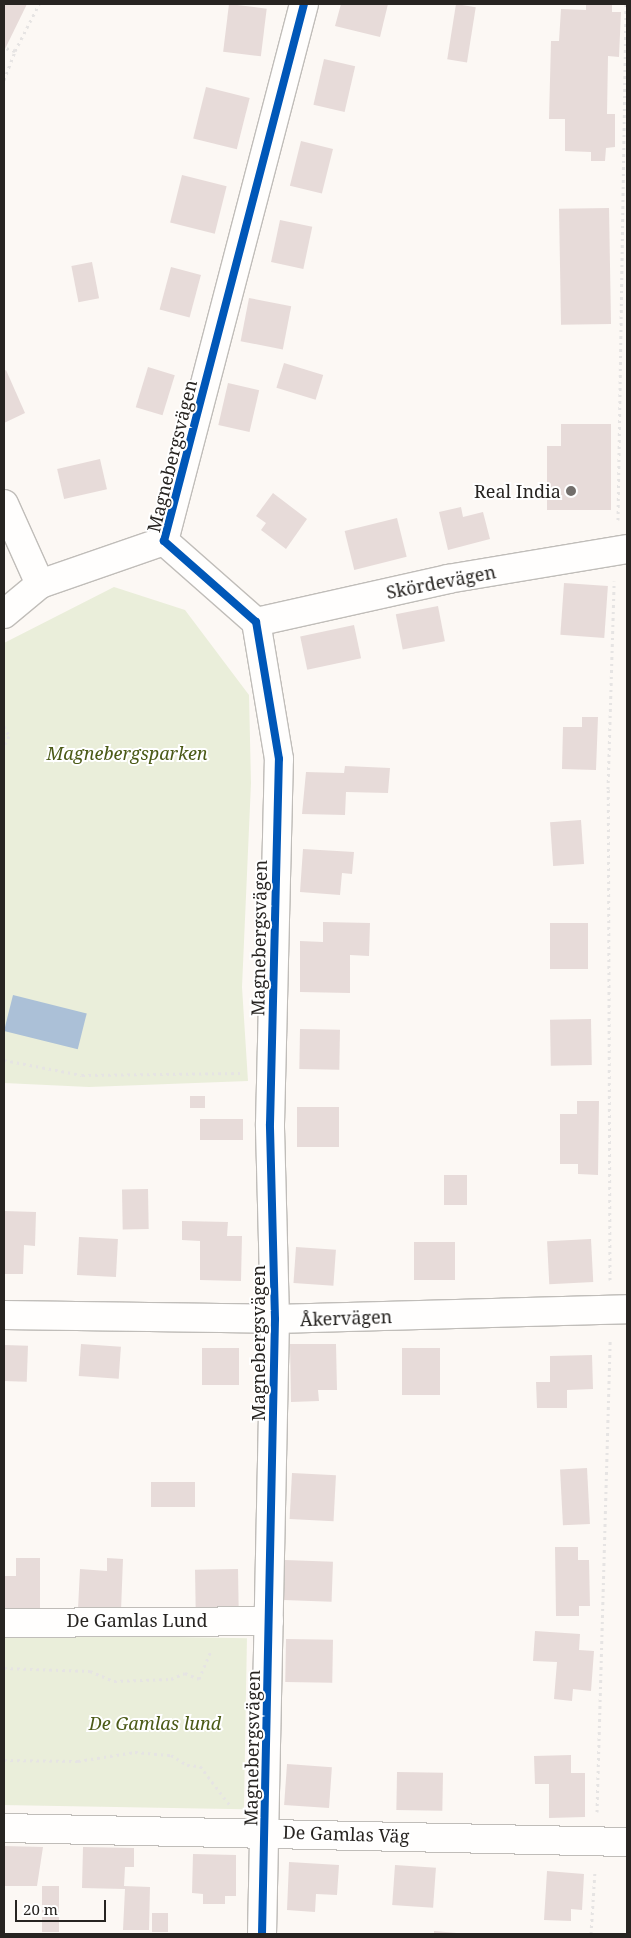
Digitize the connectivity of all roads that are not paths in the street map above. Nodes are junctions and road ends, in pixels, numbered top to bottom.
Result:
1 (304, 4) edge
2 (4, 504) edge
3 (164, 541) junction
4 (621, 550) edge
5 (40, 584) junction
6 (4, 614) edge
7 (256, 622) junction
8 (619, 1310) edge
9 (4, 1315) edge
10 (276, 1319) junction
11 (269, 1621) junction
12 (4, 1623) edge
13 (4, 1828) edge
14 (258, 1832) junction
15 (627, 1842) edge
16 (262, 1934) edge

1 - 3 street, Magnebergsvägen
2 - 5 street
3 - 5 street
3 - 7 street, Magnebergsvägen
4 - 7 street, Skördevägen
5 - 6 street
7 - 10 street, Magnebergsvägen
8 - 10 street, Åkervägen
9 - 10 street, Åkervägen
10 - 11 street, Magnebergsvägen
11 - 12 street, De Gamlas Lund
11 - 14 street, Magnebergsvägen
13 - 14 street, De Gamlas Väg
14 - 15 street, De Gamlas Väg
14 - 16 street, Magnebergsvägen

